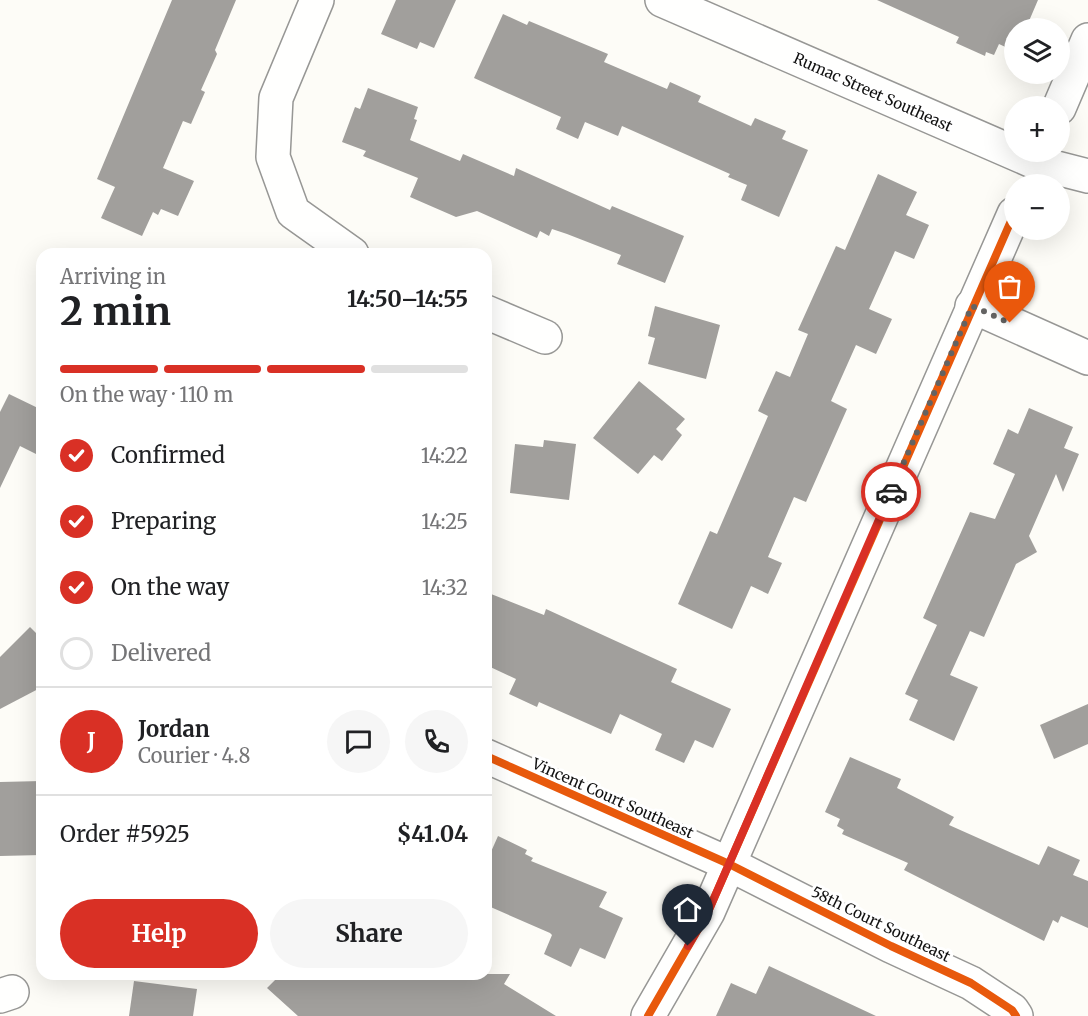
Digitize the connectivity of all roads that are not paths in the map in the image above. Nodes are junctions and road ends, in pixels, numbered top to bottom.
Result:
1 (317, 0) edge
2 (662, 0) edge
3 (1088, 40) edge
4 (1064, 96) edge
5 (1035, 166) edge
6 (1088, 176) edge
7 (1004, 236) edge
8 (344, 248) edge
9 (972, 306) junction
10 (492, 315) edge
11 (545, 337) dead end
12 (1088, 358) edge
13 (492, 759) edge
14 (729, 864) junction
15 (648, 1016) edge
16 (1016, 1016) edge

1 - 8 street
2 - 5 street, Rumac Street Southeast
3 - 4 street
5 - 6 street, Rumac Street Southeast
7 - 9 street
9 - 12 street
9 - 14 street
10 - 11 street
13 - 14 street, Vincent Court Southeast
14 - 15 street
14 - 16 street, 58th Court Southeast

